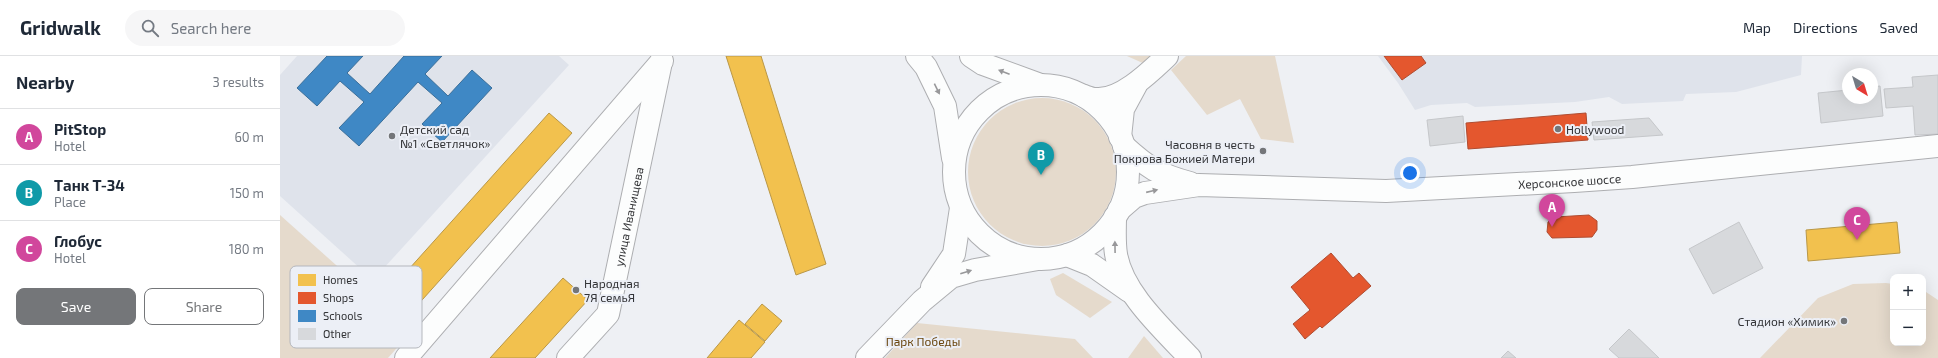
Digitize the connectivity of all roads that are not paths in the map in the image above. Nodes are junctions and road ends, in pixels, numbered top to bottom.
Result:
1 (917, 56) edge
2 (971, 56) edge
3 (1167, 56) edge
4 (1039, 85) junction
5 (1136, 85) junction
6 (1084, 96) junction
7 (1122, 141) junction
8 (1938, 146) edge
9 (954, 161) junction
10 (1199, 185) junction
11 (961, 208) junction
12 (1117, 214) junction
13 (1067, 255) junction
14 (1038, 259) junction
15 (1135, 295) junction
16 (922, 301) junction
17 (422, 339) edge
18 (415, 348) edge
19 (406, 358) edge
20 (568, 358) edge
21 (867, 358) edge
22 (1190, 358) edge

1 -> 9 main road
4 -> 2 main road
3 - 5 main road
4 - 6 main road
4 - 9 main road
5 - 6 main road
5 - 7 main road
6 - 7 main road
7 - 10 main road, Херсонское шоссе
7 - 12 main road
8 - 10 main road, Херсонское шоссе
9 - 11 main road
12 -> 10 main road, Херсонское шоссе
11 - 14 main road
11 - 16 main road
12 - 13 main road
15 -> 12 main road
13 - 14 main road
13 - 15 main road
16 -> 14 main road
15 - 22 main road
16 - 21 main road
17 - 20 main road, улица Иванищева
18 - 19 main road, улица Иванищева

